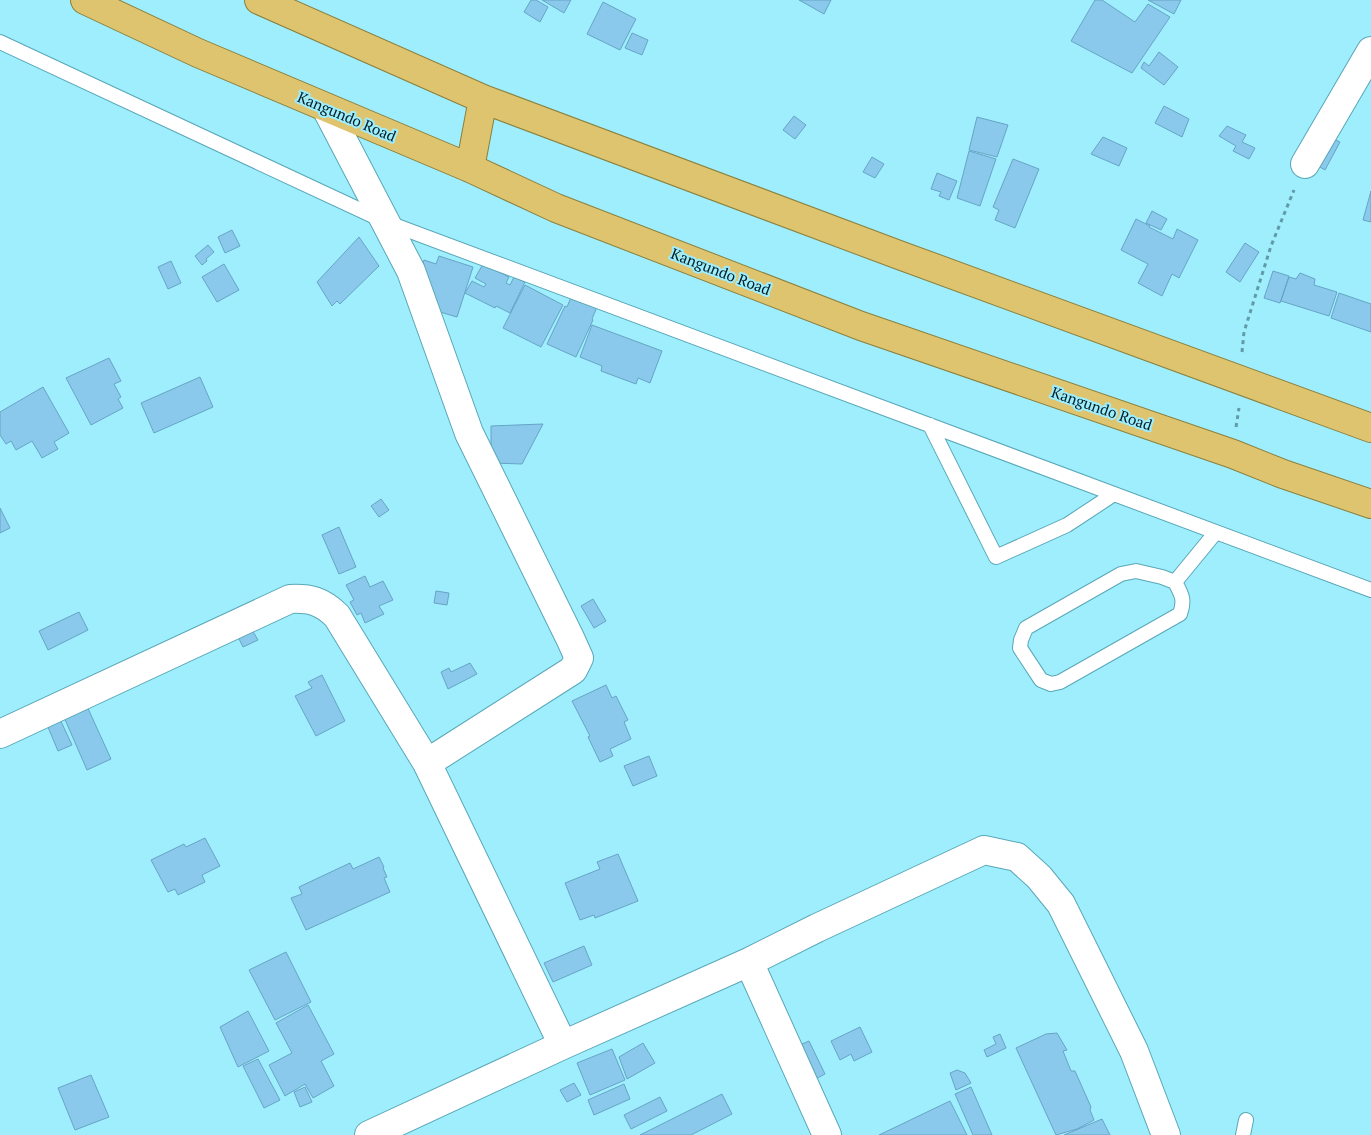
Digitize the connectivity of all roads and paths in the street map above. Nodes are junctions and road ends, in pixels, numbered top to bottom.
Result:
1 (263, 1) edge
2 (103, 4) edge
3 (0, 42) edge
4 (1371, 51) edge
5 (483, 99) junction
6 (326, 108) junction
7 (1305, 164) joint
8 (470, 168) junction
9 (386, 222) junction
10 (1240, 381) junction
11 (930, 425) junction
12 (1371, 428) edge
13 (1233, 454) junction
14 (1114, 494) junction
15 (1371, 504) edge
16 (1216, 532) junction
17 (1175, 582) junction
18 (1371, 590) edge
19 (0, 734) edge
20 (427, 763) junction
21 (749, 962) junction
22 (564, 1045) junction
23 (1246, 1120) dead end
24 (369, 1135) edge
25 (827, 1135) edge
26 (1166, 1135) edge
27 (1243, 1135) edge

1 - 5 highway
2 - 6 highway, Kangundo Road
3 - 9 lane
4 - 7 street
5 - 8 highway
5 - 10 highway
6 - 8 highway, Kangundo Road
6 - 9 street
7 - 10 path
8 - 13 highway, Kangundo Road
9 - 11 lane
9 - 20 street
10 - 12 highway
10 - 13 path
11 - 14 lane
11 - 14 lane
13 - 15 highway, Kangundo Road
14 - 16 lane
16 - 17 lane
16 - 18 lane
17 - 17 lane
19 - 20 street
20 - 22 street
21 - 22 street
21 - 25 street
21 - 26 street
22 - 24 street
23 - 27 lane

